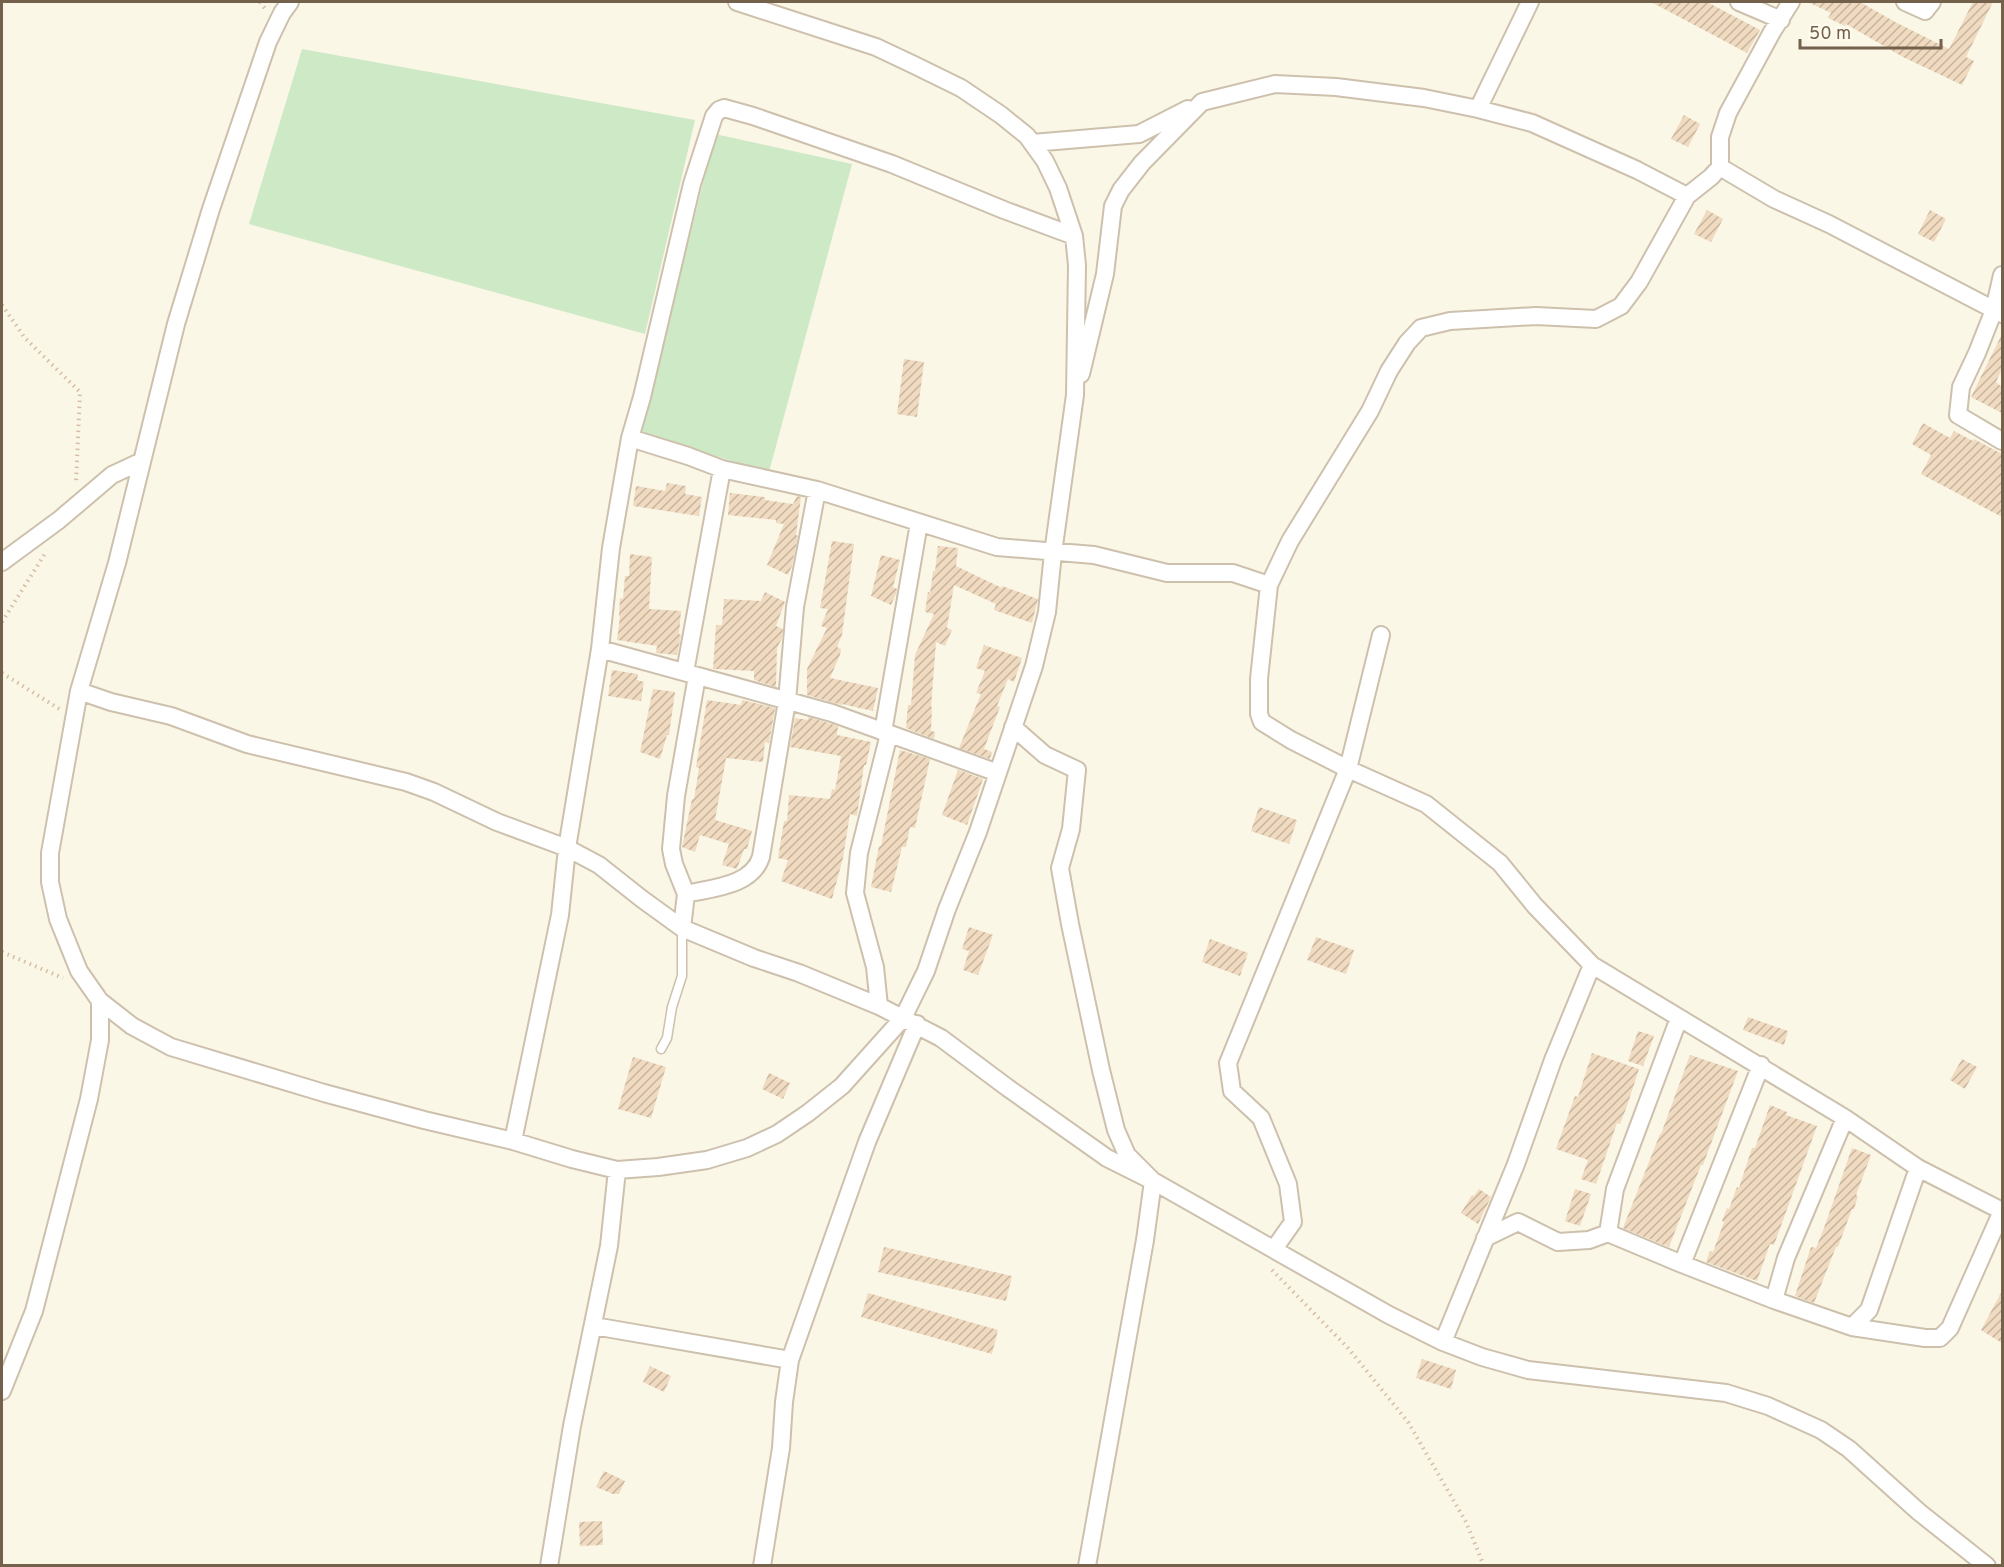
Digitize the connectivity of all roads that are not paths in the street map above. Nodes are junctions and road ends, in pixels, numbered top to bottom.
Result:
1 (290, 2) edge
2 (737, 2) edge
3 (1530, 2) edge
4 (1739, 2) edge
5 (1791, 2) edge
6 (1905, 2) edge
7 (1932, 2) edge
8 (1780, 20) junction
9 (1202, 102) junction
10 (1478, 109) junction
11 (1032, 143) junction
12 (1720, 167) junction
13 (1687, 196) junction
14 (1074, 236) junction
15 (2002, 275) edge
16 (1998, 312) edge
17 (1075, 395) junction
18 (630, 438) junction
19 (2002, 441) edge
20 (142, 461) junction
21 (722, 469) junction
22 (817, 490) junction
23 (919, 523) junction
24 (1053, 552) junction
25 (2, 562) edge
26 (1269, 585) junction
27 (1380, 635) dead end
28 (600, 649) junction
29 (691, 674) junction
30 (79, 692) junction
31 (787, 701) junction
32 (1013, 727) junction
33 (886, 733) junction
34 (1348, 769) junction
35 (998, 773) junction
36 (567, 848) junction
37 (686, 894) junction
38 (682, 928) junction
39 (1592, 965) junction
40 (100, 1001) junction
41 (879, 1006) junction
42 (1679, 1018) junction
43 (910, 1021) junction
44 (662, 1049) dead end
45 (1761, 1065) junction
46 (1845, 1118) junction
47 (513, 1141) junction
48 (1918, 1168) junction
49 (617, 1170) junction
50 (1153, 1181) junction
51 (2002, 1211) edge
52 (1608, 1233) junction
53 (1485, 1239) junction
54 (1270, 1256) junction
55 (1682, 1264) junction
56 (1774, 1300) junction
57 (594, 1326) junction
58 (1852, 1327) junction
59 (1443, 1342) junction
60 (790, 1360) junction
61 (2, 1391) edge
62 (549, 1566) edge
63 (762, 1566) edge
64 (1088, 1566) edge
65 (1987, 1566) edge

1 - 20 street
2 - 11 street
3 - 10 street
4 - 8 street
5 - 8 street
6 - 7 street
8 - 12 street
9 - 10 street
9 - 11 street
9 - 17 street
10 - 13 street
11 - 14 street
12 - 13 street
12 - 16 street
13 - 26 street
14 - 17 street
14 - 18 street
15 - 16 street
16 - 19 street
17 - 24 street
18 - 21 street
18 - 28 street
20 - 25 street
20 - 30 street
21 - 22 street
21 - 29 street
22 - 23 street
22 - 31 street
23 - 24 street
23 - 33 street
24 - 26 street
24 - 32 street
26 - 34 street
27 - 34 street
28 - 29 street
28 - 36 street
29 - 31 street
29 - 37 street
30 - 36 street
30 - 40 street
31 - 33 street
31 - 37 street
32 - 35 street
32 - 50 street
33 - 35 street
33 - 41 street
34 - 39 street
34 - 54 street
35 - 43 street
36 - 38 street
36 - 47 street
37 - 38 street
38 - 41 street
38 - 44 lane
39 - 42 street
39 - 53 street
40 - 47 street
40 - 61 street
41 - 43 street
42 - 45 street
42 - 52 street
43 - 49 street
43 - 50 street
43 - 60 street
45 - 46 street
45 - 55 street
46 - 48 street
46 - 56 street
47 - 49 street
48 - 51 street
48 - 58 street
49 - 57 street
50 - 54 street
50 - 64 street
51 - 58 street
52 - 53 street
52 - 55 street
53 - 59 street
54 - 59 street
55 - 56 street
56 - 58 street
57 - 60 street
57 - 62 street
59 - 65 street
60 - 63 street

